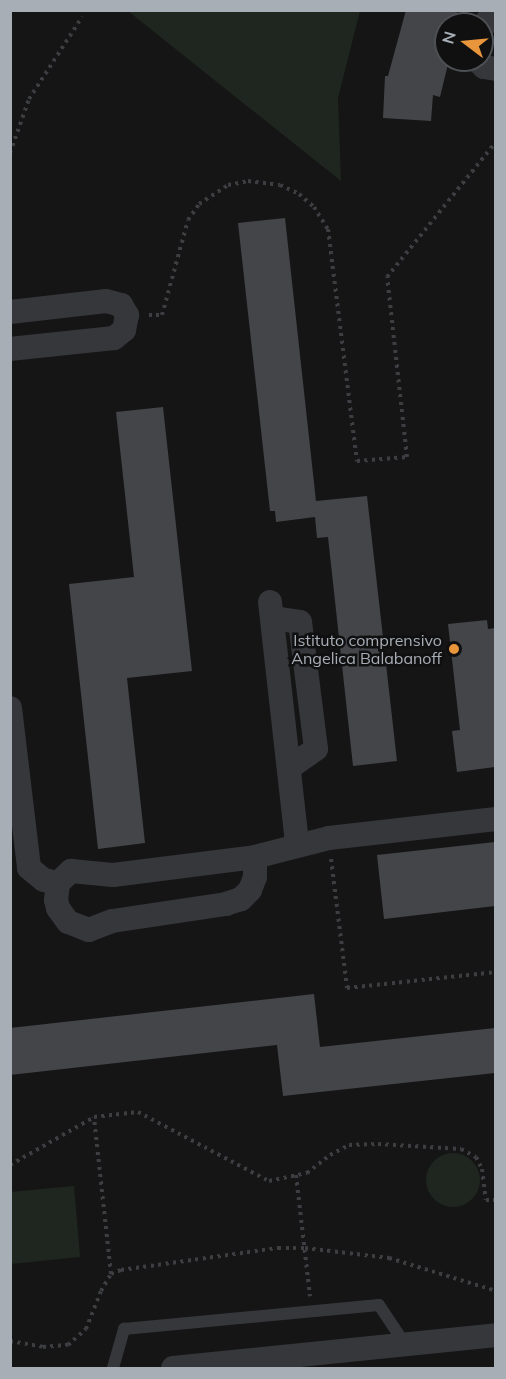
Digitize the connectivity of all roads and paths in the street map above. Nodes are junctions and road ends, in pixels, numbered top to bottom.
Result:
1 (82, 17) dead end
2 (495, 142) edge
3 (10, 153) edge
4 (10, 312) edge
5 (128, 315) junction
6 (10, 350) edge
7 (271, 610) dead end
8 (10, 708) edge
9 (495, 819) edge
10 (328, 838) junction
11 (297, 844) junction
12 (255, 857) junction
13 (58, 883) junction
14 (495, 972) edge
15 (94, 1117) junction
16 (10, 1165) edge
17 (296, 1175) junction
18 (495, 1200) edge
19 (305, 1248) junction
20 (111, 1274) junction
21 (495, 1291) edge
22 (312, 1312) junction
23 (495, 1335) edge
24 (10, 1341) edge
25 (405, 1344) junction
26 (113, 1368) edge
27 (173, 1368) edge

1 - 3 path
2 - 5 path
4 - 5 street
5 - 6 street
7 - 11 street
8 - 13 street
9 - 10 street
10 - 11 street
10 - 14 path
11 - 12 street
12 - 13 street
12 - 13 street
15 - 16 path
15 - 17 path
15 - 20 path
17 - 18 path
17 - 19 path
19 - 20 path
19 - 21 path
19 - 22 path
20 - 24 path
22 - 25 lane
22 - 26 lane
23 - 25 street
25 - 27 street

